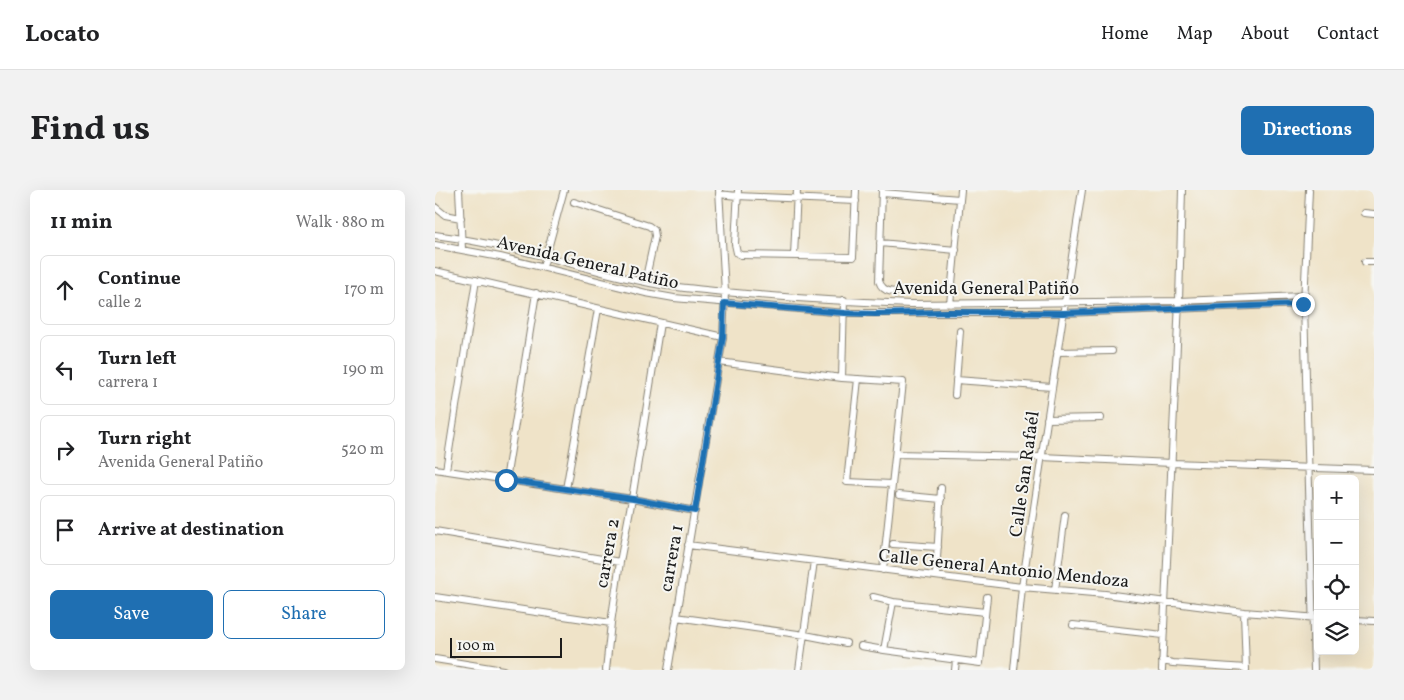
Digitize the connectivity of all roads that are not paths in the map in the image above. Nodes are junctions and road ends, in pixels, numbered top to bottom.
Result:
1 (459, 190) edge
2 (564, 190) edge
3 (797, 190) edge
4 (856, 190) edge
5 (961, 190) edge
6 (1082, 190) edge
7 (1182, 190) edge
8 (1309, 190) edge
9 (719, 192) edge
10 (882, 192) edge
11 (737, 193) edge
12 (797, 199) junction
13 (960, 199) junction
14 (855, 201) junction
15 (574, 202) dead end
16 (435, 207) edge
17 (1364, 213) dead end
18 (1374, 214) edge
19 (461, 218) junction
20 (435, 235) edge
21 (462, 239) junction
22 (881, 243) junction
23 (435, 245) edge
24 (462, 249) junction
25 (956, 250) junction
26 (794, 256) junction
27 (547, 257) junction
28 (1365, 262) dead end
29 (1374, 262) edge
30 (543, 267) junction
31 (435, 271) edge
32 (476, 280) junction
33 (645, 282) junction
34 (915, 290) dead end
35 (725, 292) junction
36 (536, 293) junction
37 (1304, 296) junction
38 (844, 300) junction
39 (1179, 301) junction
40 (724, 303) junction
41 (1064, 303) junction
42 (950, 304) junction
43 (1303, 304) junction
44 (598, 309) junction
45 (1179, 309) junction
46 (845, 313) junction
47 (1063, 313) junction
48 (660, 323) junction
49 (960, 331) dead end
50 (723, 337) junction
51 (1112, 351) dead end
52 (1057, 352) junction
53 (719, 362) junction
54 (843, 378) junction
55 (858, 379) junction
56 (956, 380) junction
57 (1052, 387) junction
58 (955, 395) dead end
59 (1101, 418) dead end
60 (1047, 419) junction
61 (896, 454) junction
62 (1041, 457) junction
63 (1172, 463) junction
64 (1307, 468) junction
65 (435, 469) edge
66 (446, 470) junction
67 (1374, 470) edge
68 (506, 480) junction
69 (892, 484) junction
70 (941, 488) dead end
71 (566, 489) junction
72 (899, 495) dead end
73 (633, 499) junction
74 (941, 499) junction
75 (695, 511) junction
76 (1065, 515) dead end
77 (435, 532) edge
78 (893, 544) dead end
79 (688, 545) junction
80 (938, 548) junction
81 (814, 561) junction
82 (620, 562) junction
83 (883, 570) junction
84 (936, 576) junction
85 (1023, 587) junction
86 (1055, 590) junction
87 (435, 597) edge
88 (873, 597) dead end
89 (987, 597) dead end
90 (893, 602) junction
91 (1165, 602) junction
92 (1315, 610) edge
93 (985, 612) junction
94 (1244, 612) junction
95 (676, 617) junction
96 (1314, 618) edge
97 (1359, 620) edge
98 (1374, 621) edge
99 (611, 623) junction
100 (1073, 625) dead end
101 (805, 635) junction
102 (1163, 635) junction
103 (846, 643) dead end
104 (861, 646) dead end
105 (884, 650) junction
106 (1314, 655) edge
107 (435, 659) edge
108 (956, 660) junction
109 (1162, 661) junction
110 (1246, 669) edge
111 (503, 670) edge
112 (606, 670) edge
113 (668, 670) edge
114 (799, 670) edge
115 (955, 670) edge
116 (1013, 670) edge
117 (1162, 670) edge
118 (1314, 670) edge

1 - 19 street
2 - 27 street
3 - 12 street
4 - 14 street
5 - 13 street
6 - 41 street, Calle San Rafaél
7 - 39 street
8 - 37 street
9 - 11 street
9 - 35 street, carrera 1
10 - 13 street
10 - 22 street
11 - 12 street
11 - 26 street
12 - 14 street
12 - 26 street
13 - 25 street
14 - 26 street
15 - 33 street
16 - 19 street
17 - 18 street
19 - 21 street
20 - 21 street, Avenida General Patiño
21 - 24 street
21 - 27 street, Avenida General Patiño
22 - 25 street
22 - 34 street
23 - 24 street, Avenida General Patiño
24 - 30 street, Avenida General Patiño
25 - 42 street
27 - 30 street
27 - 33 street, Avenida General Patiño
28 - 29 street
30 - 40 street, Avenida General Patiño
31 - 32 street
32 - 36 street
32 - 66 street
33 - 35 street, Avenida General Patiño
35 - 38 street, Avenida General Patiño
35 - 40 street, carrera 1
36 - 44 street
36 - 68 street
37 - 39 street, Avenida General Patiño
37 - 43 street
38 - 42 street, Avenida General Patiño
38 - 46 street
39 - 41 street, Avenida General Patiño
39 - 45 street
40 - 46 street, Avenida General Patiño
40 - 50 street, carrera 1
41 - 42 street, Avenida General Patiño
41 - 47 street, Calle San Rafaél
43 - 45 street, Avenida General Patiño
43 - 64 street
44 - 48 street
44 - 71 street
45 - 47 street, Avenida General Patiño
45 - 63 street
46 - 47 street, Avenida General Patiño
46 - 54 street
47 - 52 street, Calle San Rafaél
48 - 50 street
48 - 73 street, carrera 2
49 - 56 street
50 - 53 street, carrera 1
51 - 52 street
52 - 57 street, Calle San Rafaél
53 - 54 street
53 - 75 street, carrera 1
54 - 55 street
55 - 61 street
55 - 69 street
56 - 57 street
56 - 58 street
57 - 60 street, Calle San Rafaél
59 - 60 street
60 - 62 street, Calle San Rafaél
61 - 62 street
61 - 69 street
62 - 63 street
62 - 85 street, Calle San Rafaél
63 - 64 street
63 - 91 street
64 - 67 street
64 - 92 street
65 - 66 street
66 - 68 street
68 - 71 street
69 - 83 street
70 - 74 street
71 - 73 street
72 - 74 street
73 - 75 street
73 - 82 street, carrera 2
74 - 80 street
75 - 79 street, carrera 1
76 - 86 street
77 - 82 street
78 - 80 street
79 - 81 street, Calle General Antonio Mendoza
79 - 95 street, carrera 1
80 - 84 street
81 - 83 street, Calle General Antonio Mendoza
81 - 101 street
82 - 99 street, carrera 2
83 - 84 street, Calle General Antonio Mendoza
84 - 85 street, Calle General Antonio Mendoza
85 - 86 street, Calle General Antonio Mendoza
85 - 116 street, Calle San Rafaél
86 - 91 street, Calle General Antonio Mendoza
87 - 99 street
88 - 90 street
89 - 93 street
90 - 93 street
90 - 105 street
91 - 94 street, Calle General Antonio Mendoza
91 - 102 street
93 - 108 street
94 - 96 street, Calle General Antonio Mendoza
94 - 110 street
95 - 101 street
95 - 113 street, carrera 1
97 - 98 street
99 - 112 street, carrera 2
100 - 102 street
101 - 103 street
101 - 114 street
102 - 109 street
104 - 105 street
105 - 108 street
106 - 118 street
107 - 111 street
108 - 115 street
109 - 110 street
109 - 117 street

